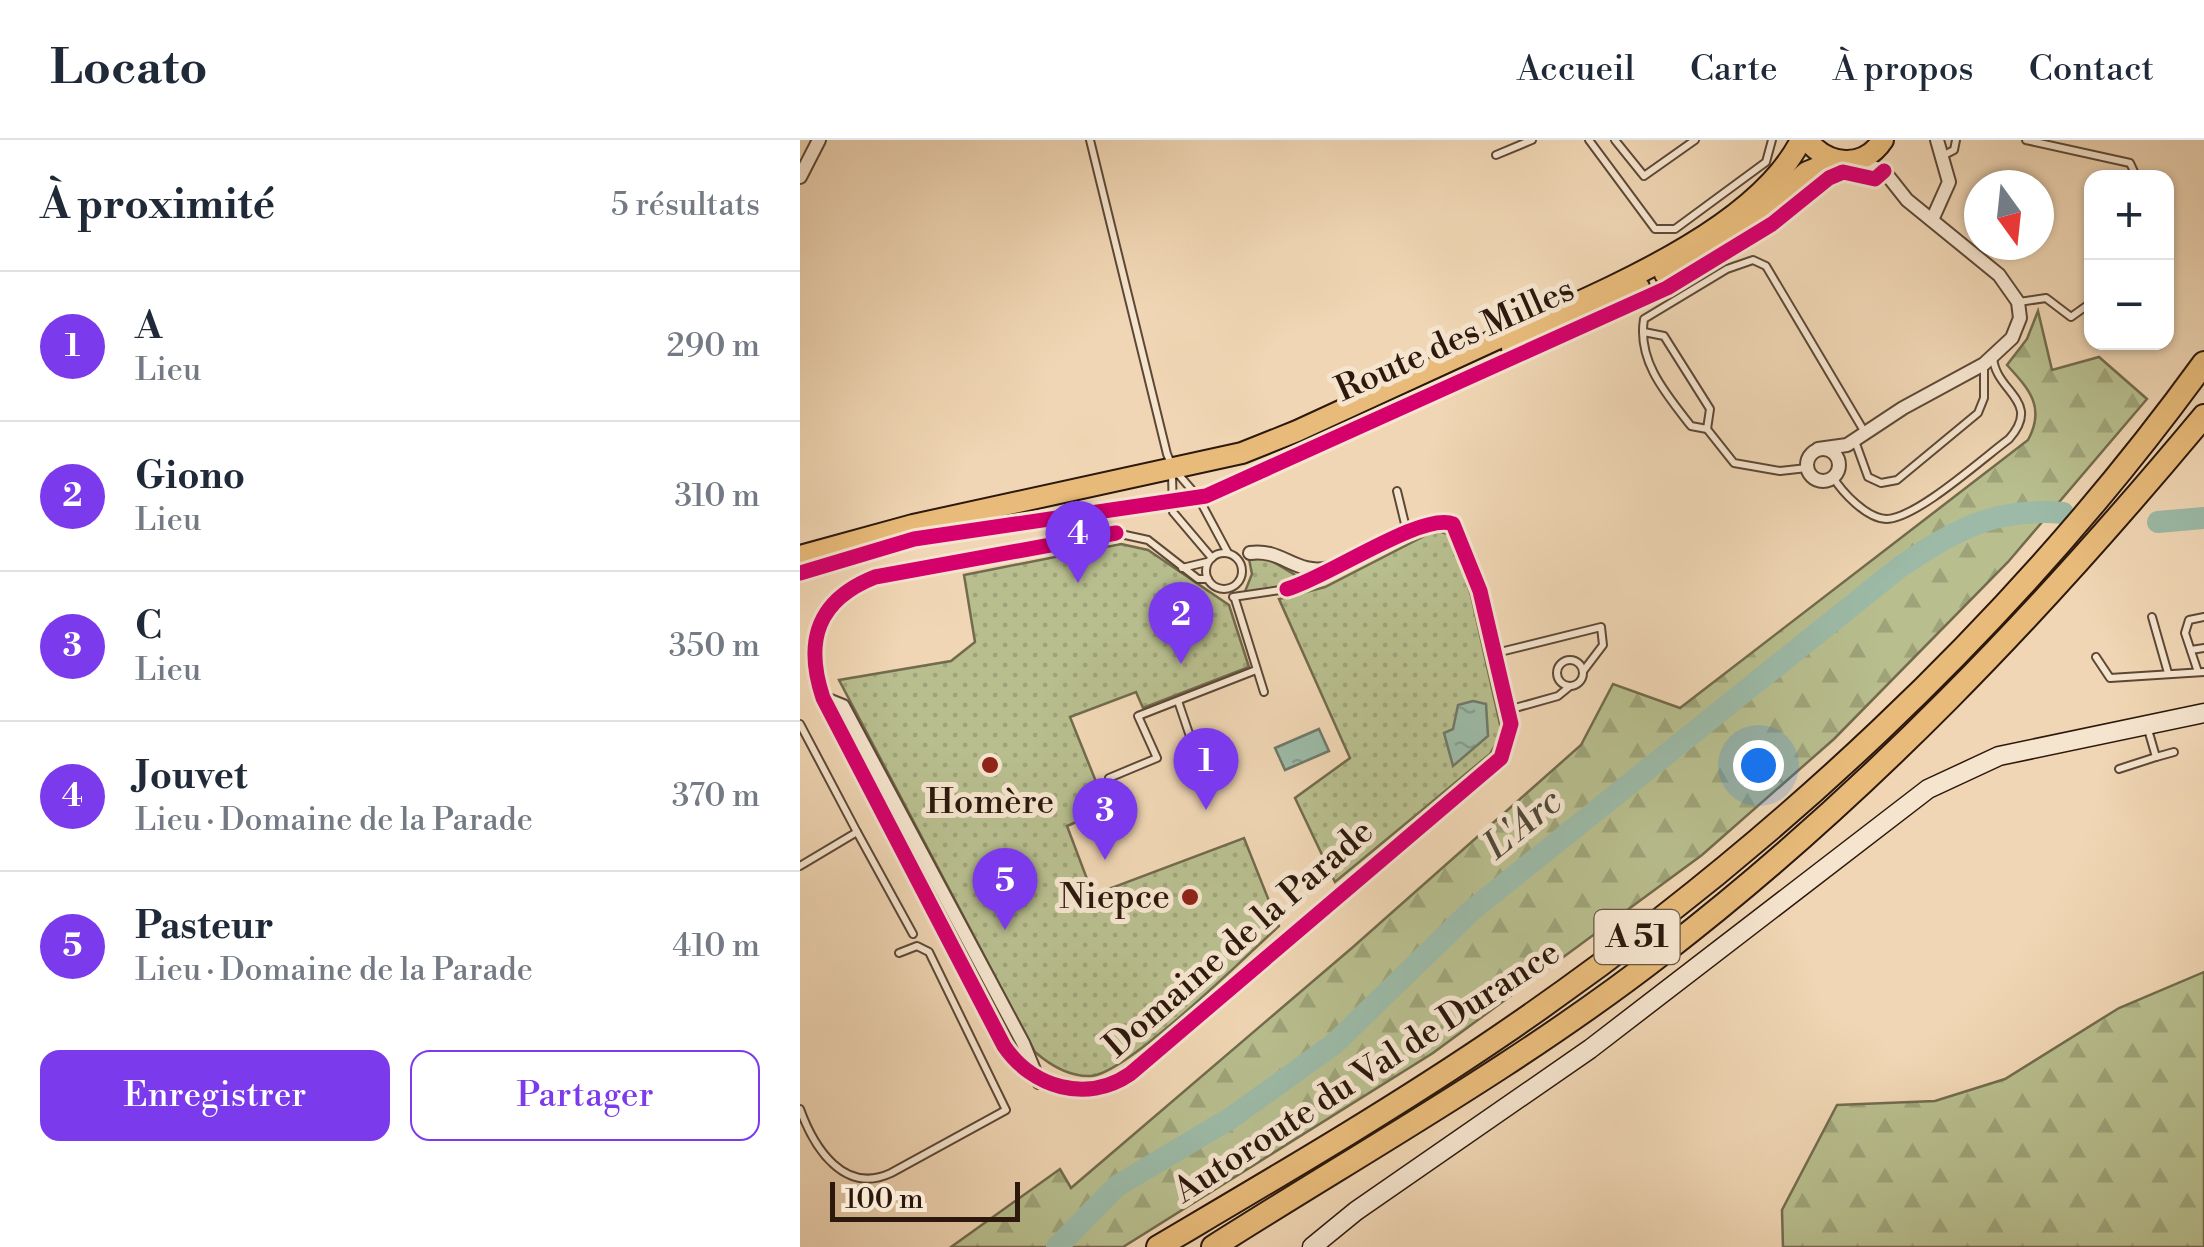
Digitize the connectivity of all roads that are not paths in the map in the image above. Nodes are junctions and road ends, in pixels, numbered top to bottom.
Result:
1 (819, 140) edge
2 (1090, 140) edge
3 (1532, 140) edge
4 (1589, 140) edge
5 (1615, 140) edge
6 (1695, 140) edge
7 (1772, 140) edge
8 (1804, 140) edge
9 (1884, 140) edge
10 (1937, 140) edge
11 (1956, 140) edge
12 (2026, 140) edge
13 (1496, 155) dead end
14 (1944, 155) junction
15 (1844, 160) junction
16 (2133, 170) edge
17 (1884, 171) junction
18 (800, 176) edge
19 (1932, 220) junction
20 (2018, 302) junction
21 (2084, 308) edge
22 (1644, 332) junction
23 (1988, 360) junction
24 (2204, 363) edge
25 (2204, 416) edge
26 (1707, 429) junction
27 (1855, 439) junction
28 (1818, 449) junction
29 (1807, 468) junction
30 (1836, 471) junction
31 (1176, 476) junction
32 (1397, 491) dead end
33 (1116, 533) joint
34 (1407, 533) junction
35 (1250, 553) joint
36 (1230, 554) junction
37 (800, 556) edge
38 (1210, 560) junction
39 (1346, 565) junction
40 (1182, 568) junction
41 (1208, 579) junction
42 (1287, 589) joint
43 (1226, 590) junction
44 (1236, 600) junction
45 (2152, 617) dead end
46 (2204, 617) edge
47 (2204, 648) edge
48 (2191, 650) junction
49 (1495, 653) junction
50 (2096, 657) dead end
51 (1256, 670) junction
52 (1584, 670) junction
53 (2201, 672) edge
54 (2168, 673) junction
55 (1570, 687) junction
56 (1264, 692) dead end
57 (1178, 701) junction
58 (1508, 710) junction
59 (2204, 714) edge
60 (800, 724) edge
61 (2146, 725) junction
62 (2174, 752) dead end
63 (2156, 757) junction
64 (2119, 769) dead end
65 (1108, 778) dead end
66 (1212, 783) dead end
67 (856, 832) junction
68 (800, 866) edge
69 (913, 934) dead end
70 (900, 953) dead end
71 (800, 1109) edge
72 (1226, 1244) edge
73 (1158, 1247) edge
74 (1312, 1247) edge

1 - 18 street
2 - 31 lane
3 - 13 lane
4 - 7 lane
5 - 6 lane
8 - 15 main road
8 - 31 main road, Route des Milles
9 - 15 main road, Route des Milles
9 - 17 street
10 - 14 street
11 - 14 lane
12 - 16 lane
14 - 19 street
15 - 17 street
15 - 31 main road, Route des Milles
17 - 19 street
19 - 20 street
20 - 21 lane
20 - 23 street
22 - 26 lane
22 - 26 lane
22 - 27 lane
23 - 27 street
23 - 27 lane
23 - 30 lane
24 - 73 highway, Autoroute du Val de Durance / A 51
25 - 72 highway, Autoroute du Val de Durance / A 51
26 - 29 lane
27 - 28 street
27 - 30 street
28 - 29 street
28 - 30 street
29 - 30 street
31 - 36 lane
31 - 37 main road, Route des Milles
31 - 38 lane
32 - 34 lane
33 - 40 lane, Domaine de la Parade
33 - 58 street, Domaine de la Parade
34 - 39 street, Domaine de la Parade
34 - 49 street, Domaine de la Parade
35 - 36 lane, Domaine de la Parade
35 - 39 street, Domaine de la Parade
36 - 38 lane, Domaine de la Parade
36 - 43 lane
38 - 40 lane, Domaine de la Parade
38 - 41 lane
39 - 42 street, Domaine de la Parade
40 - 41 lane, Domaine de la Parade
41 - 43 lane, Domaine de la Parade
42 - 44 lane, Domaine de la Parade
43 - 44 lane, Domaine de la Parade
44 - 51 lane
45 - 54 lane
46 - 48 lane
47 - 48 lane
48 - 53 lane
49 - 52 lane
49 - 58 street, Domaine de la Parade
50 - 54 lane
51 - 56 lane
51 - 57 lane
52 - 55 lane
52 - 55 lane
53 - 54 lane
55 - 58 lane
57 - 65 lane
57 - 66 lane
59 - 61 main road
60 - 67 lane
61 - 63 lane
61 - 74 main road
62 - 63 lane
63 - 64 lane
67 - 68 lane
67 - 69 lane
70 - 71 lane

